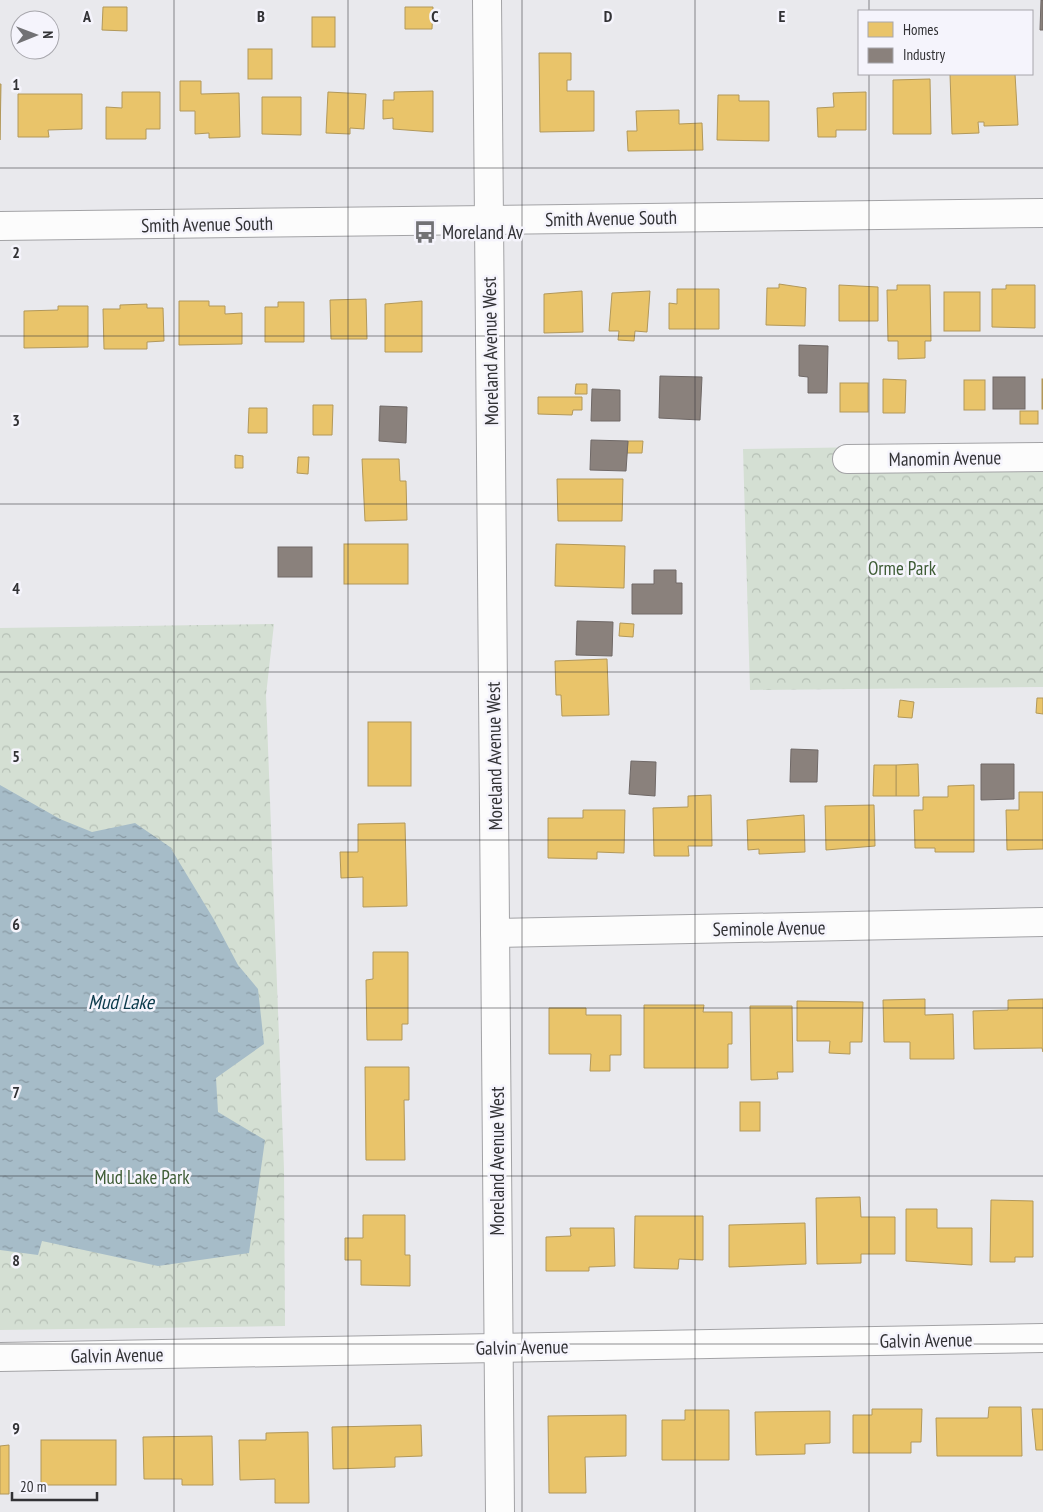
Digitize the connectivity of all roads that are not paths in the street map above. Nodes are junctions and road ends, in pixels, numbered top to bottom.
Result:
1 (487, 0) edge
2 (1043, 213) edge
3 (489, 220) junction
4 (0, 226) edge
5 (1043, 456) edge
6 (847, 459) dead end
7 (1043, 922) edge
8 (496, 933) junction
9 (1043, 1338) edge
10 (499, 1348) junction
11 (0, 1357) edge
12 (500, 1512) edge

1 - 3 street, Moreland Avenue West
2 - 3 street, Smith Avenue South
3 - 4 street, Smith Avenue South
3 - 8 street, Moreland Avenue West
5 - 6 street, Manomin Avenue
7 - 8 street, Seminole Avenue
8 - 10 street, Moreland Avenue West
9 - 10 street, Galvin Avenue
10 - 11 street, Galvin Avenue
10 - 12 street, Moreland Avenue West

